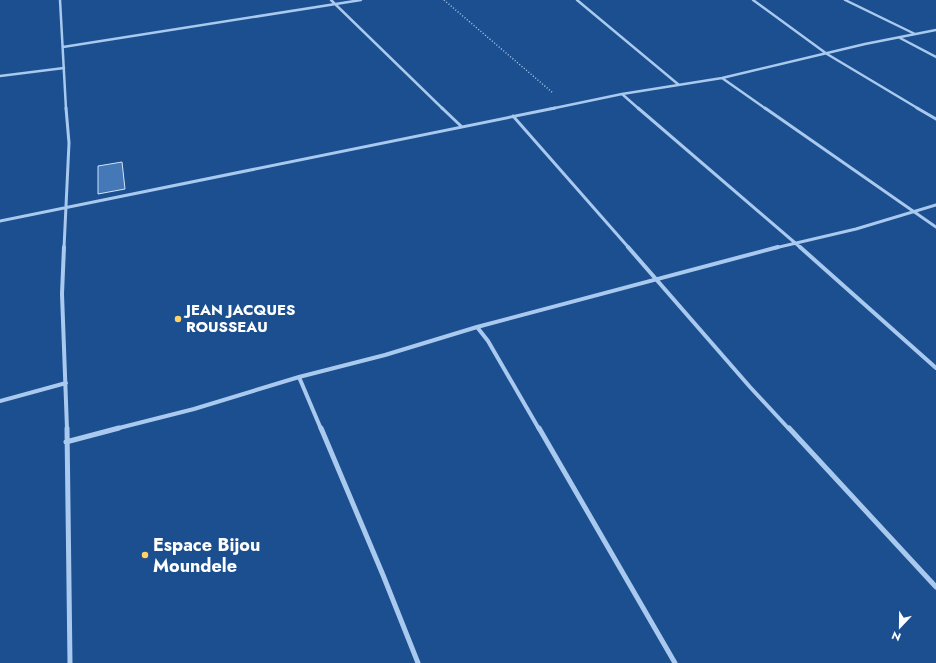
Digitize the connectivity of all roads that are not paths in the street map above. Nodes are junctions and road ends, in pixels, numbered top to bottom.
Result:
1 (60, 0) edge
2 (331, 0) edge
3 (361, 0) edge
4 (577, 0) edge
5 (753, 0) edge
6 (845, 0) edge
7 (334, 4) junction
8 (936, 30) edge
9 (915, 34) junction
10 (900, 38) junction
11 (63, 47) junction
12 (827, 54) junction
13 (936, 57) edge
14 (64, 68) junction
15 (0, 76) edge
16 (722, 78) junction
17 (679, 85) junction
18 (622, 94) junction
19 (513, 116) junction
20 (936, 118) edge
21 (462, 127) junction
22 (936, 205) edge
23 (66, 208) junction
24 (913, 212) junction
25 (0, 221) edge
26 (936, 227) edge
27 (795, 243) junction
28 (656, 280) junction
29 (477, 327) junction
30 (936, 368) edge
31 (299, 377) junction
32 (66, 383) junction
33 (0, 401) edge
34 (66, 442) junction
35 (936, 587) edge
36 (70, 663) edge
37 (418, 663) edge
38 (675, 663) edge

1 - 11 street
2 - 7 street
3 - 7 street
4 - 17 street
5 - 12 street
6 - 9 street
7 - 11 street
7 - 21 street
8 - 9 street
9 - 10 street
10 - 12 street
10 - 13 street
11 - 14 street
12 - 16 street
12 - 20 street
14 - 15 street
14 - 23 street
16 - 17 street
16 - 24 street
17 - 18 street
18 - 19 street
18 - 27 street
19 - 21 street
19 - 28 street
21 - 23 street
22 - 24 street
23 - 25 street
23 - 32 street
24 - 26 street
24 - 27 street
27 - 28 street
27 - 30 street
28 - 29 street
28 - 35 street
29 - 31 street
29 - 38 street
31 - 34 street
31 - 37 street
32 - 33 street
32 - 34 street
34 - 36 street

